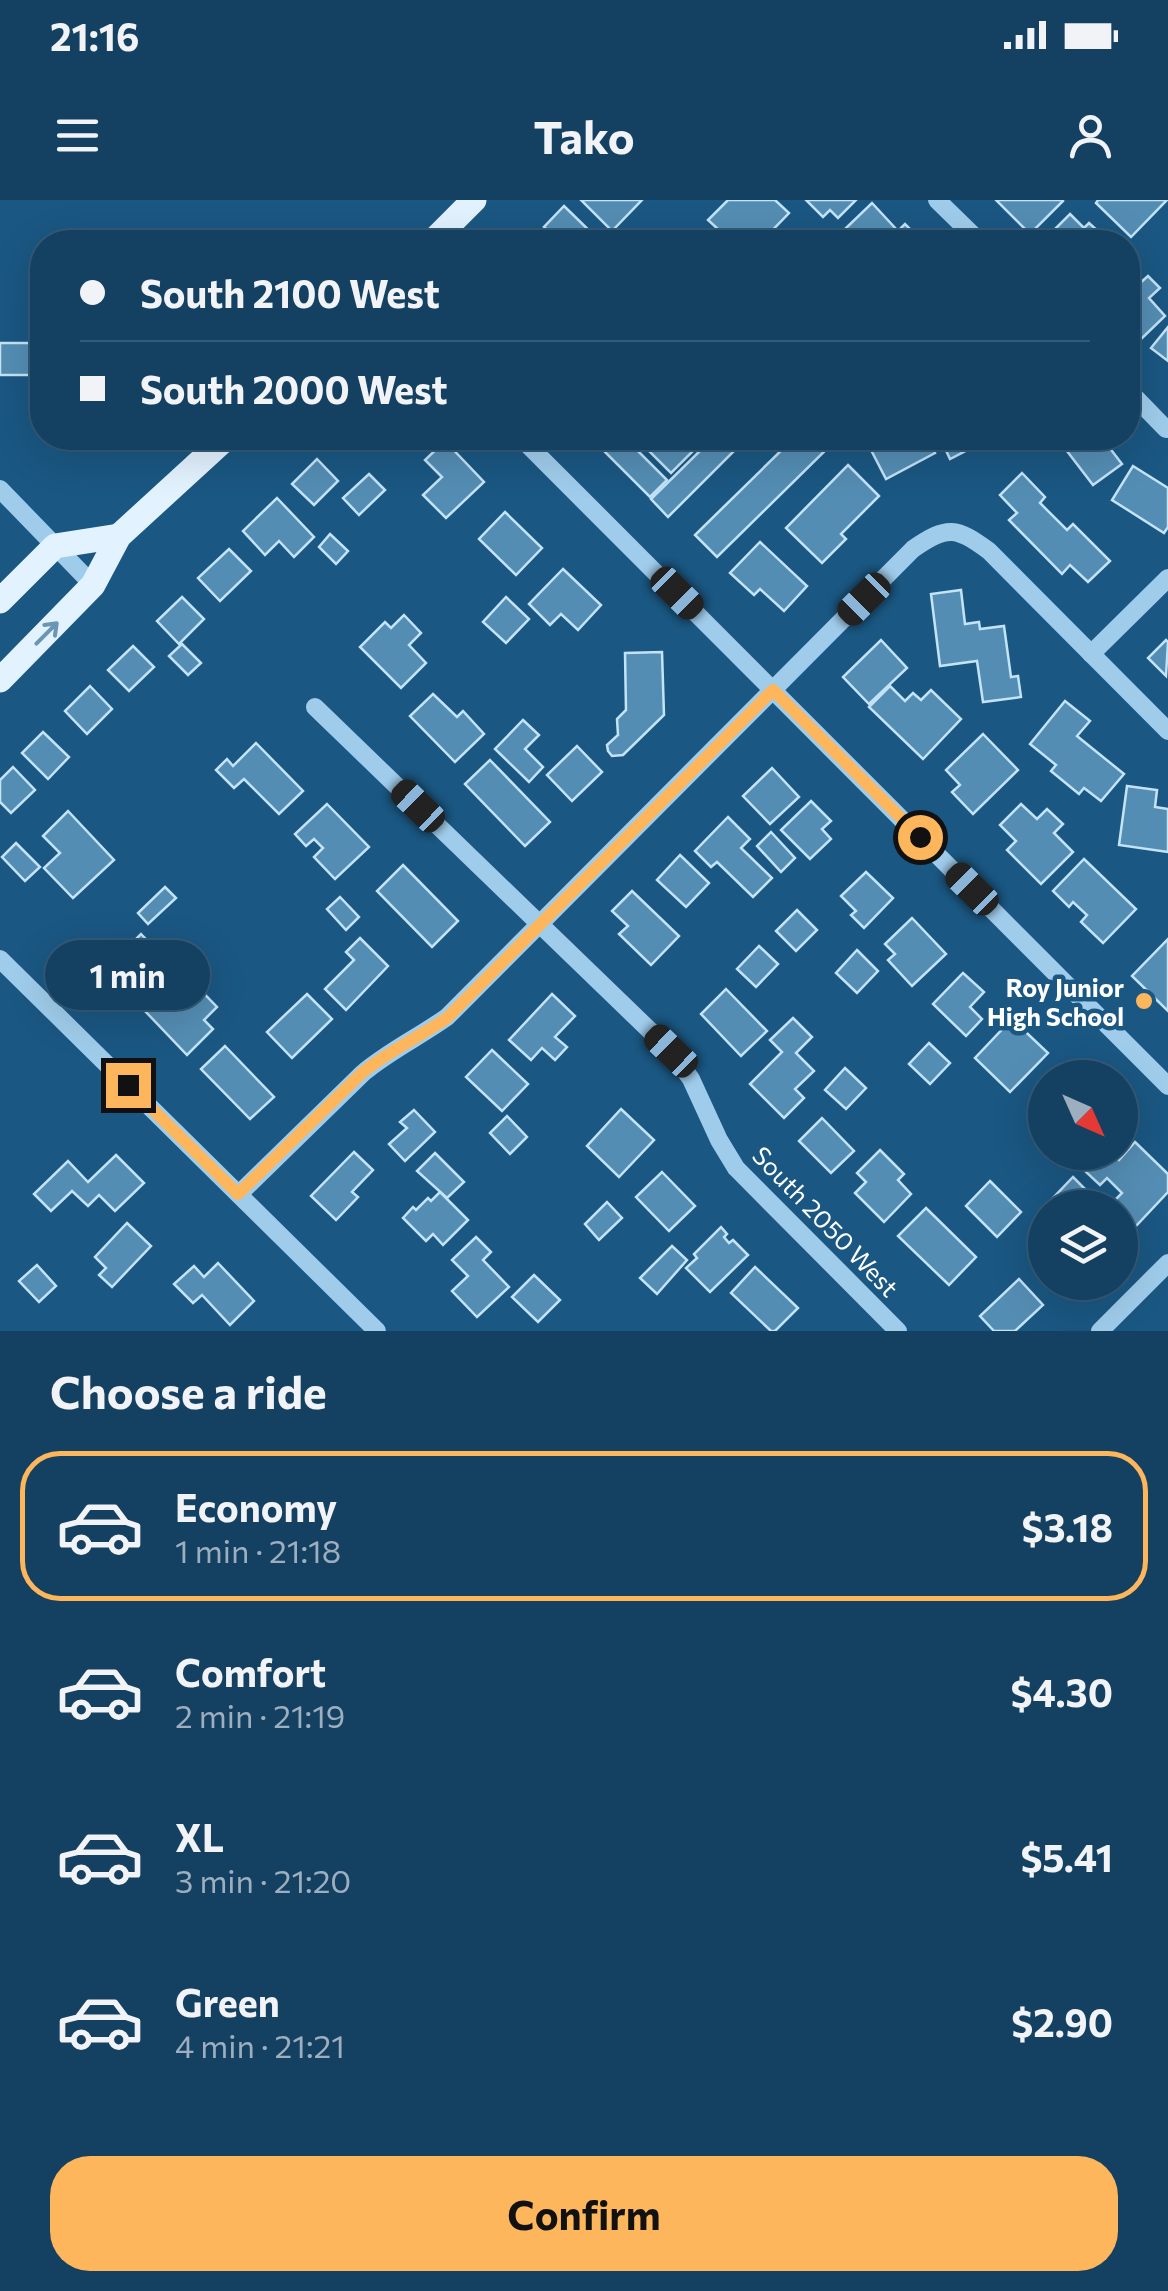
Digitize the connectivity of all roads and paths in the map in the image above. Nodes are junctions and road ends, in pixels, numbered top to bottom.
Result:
1 (474, 200) edge
2 (937, 200) edge
3 (444, 230) edge
4 (968, 230) edge
5 (1140, 402) edge
6 (1166, 428) edge
7 (213, 450) edge
8 (533, 450) edge
9 (0, 489) edge
10 (119, 536) junction
11 (56, 546) junction
12 (1168, 578) edge
13 (93, 586) junction
14 (0, 601) edge
15 (1092, 654) junction
16 (0, 680) edge
17 (773, 690) junction
18 (315, 707) dead end
19 (1168, 731) edge
20 (540, 924) junction
21 (0, 959) edge
22 (1168, 1086) edge
23 (238, 1194) junction
24 (1168, 1263) edge
25 (377, 1331) edge
26 (898, 1331) edge
27 (1100, 1331) edge

1 - 3 main road
2 - 4 street
5 - 6 street
7 - 10 main road
8 - 17 street
9 - 11 street
10 - 11 main road
10 - 13 main road
11 - 13 street
11 - 14 main road
12 - 15 street
16 -> 13 main road
15 - 17 street
15 - 19 street
17 - 20 street
17 - 22 street
18 - 20 street, South 2050 West
20 - 23 street
20 - 26 street, South 2050 West
21 - 23 street
23 - 25 street
24 - 27 street

